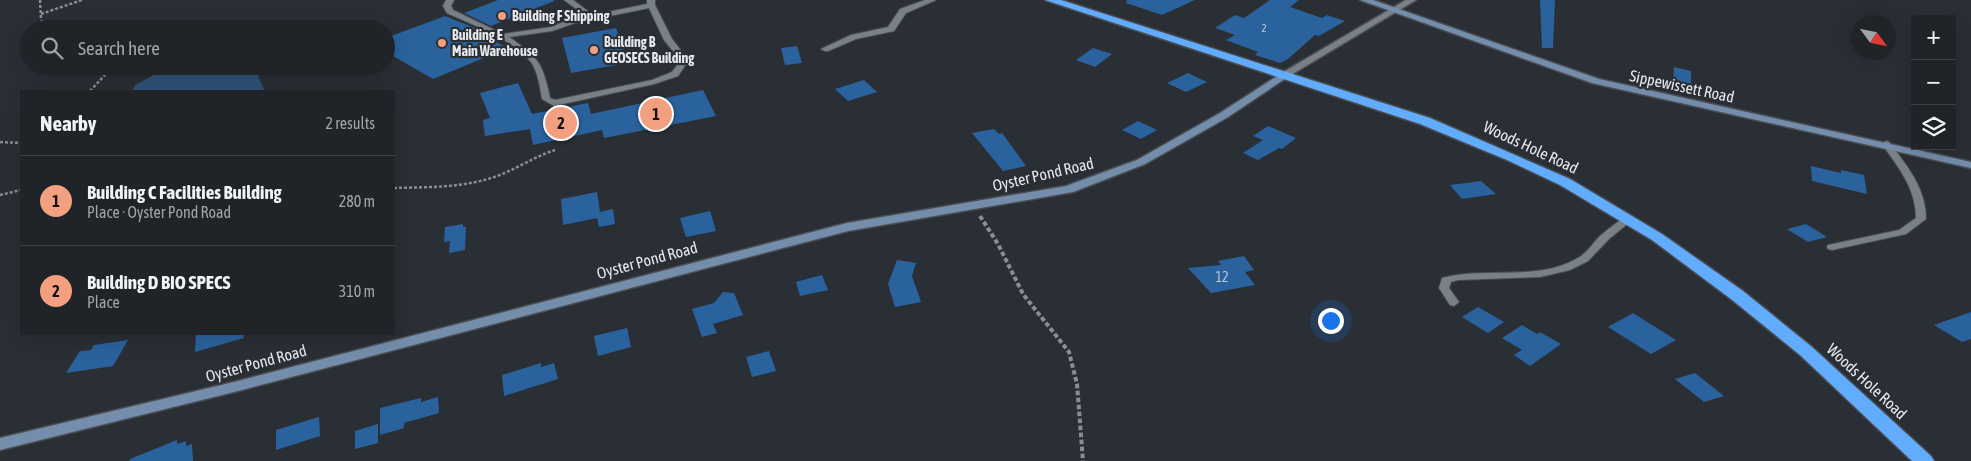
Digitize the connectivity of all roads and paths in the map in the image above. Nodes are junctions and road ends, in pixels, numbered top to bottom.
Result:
1 (40, 0) edge
2 (82, 0) edge
3 (450, 0) edge
4 (568, 0) edge
5 (932, 0) edge
6 (1050, 0) edge
7 (1364, 0) edge
8 (1412, 0) edge
9 (651, 2) edge
10 (1394, 10) junction
11 (41, 14) junction
12 (592, 17) junction
13 (43, 20) edge
14 (502, 36) junction
15 (825, 49) dead end
16 (1285, 74) junction
17 (104, 75) edge
18 (91, 90) edge
19 (0, 142) edge
20 (20, 143) edge
21 (1886, 144) junction
22 (556, 150) dead end
23 (1971, 165) edge
24 (395, 188) edge
25 (20, 190) edge
26 (0, 195) edge
27 (974, 207) junction
28 (1628, 219) junction
29 (1832, 247) dead end
30 (1454, 302) dead end
31 (0, 444) edge
32 (1083, 461) edge
33 (1924, 461) edge

1 - 11 path
2 - 11 path
3 - 14 lane
4 - 12 lane
5 - 15 lane
6 - 16 highway, Woods Hole Road
7 - 10 street, Sippewissett Road
8 - 10 street
9 - 12 lane
9 - 14 lane
10 - 16 street
10 - 21 street, Sippewissett Road
11 - 13 path
12 - 14 lane
16 - 27 street, Oyster Pond Road
16 - 28 highway, Woods Hole Road
17 - 18 path
19 - 20 path
21 - 23 street, Sippewissett Road
21 - 29 lane
22 - 24 path
25 - 26 path
27 - 31 street, Oyster Pond Road
27 - 32 path
28 - 30 lane
28 - 33 highway, Woods Hole Road

